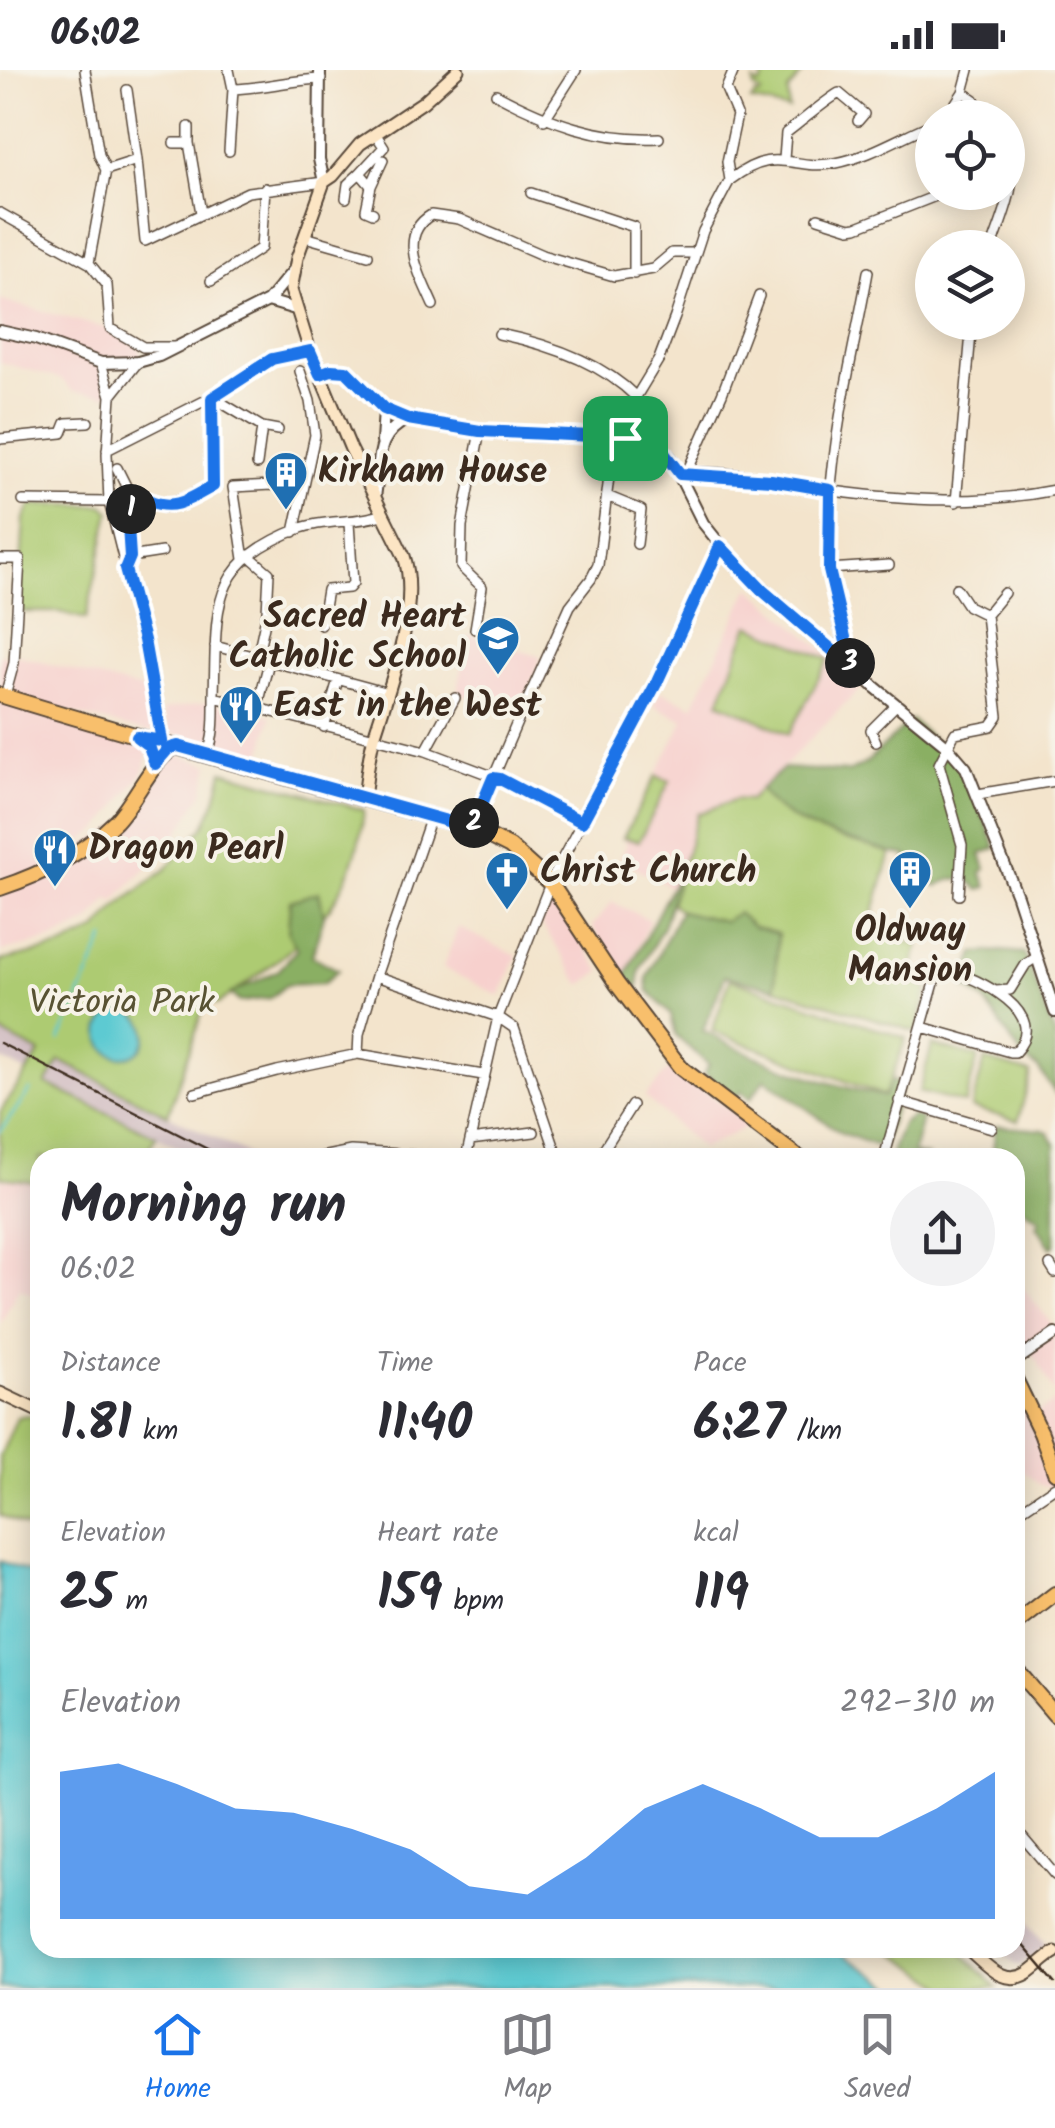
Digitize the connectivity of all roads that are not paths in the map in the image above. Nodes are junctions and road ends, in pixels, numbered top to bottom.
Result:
1 (85, 70) edge
2 (229, 70) edge
3 (458, 70) edge
4 (576, 70) edge
5 (734, 70) edge
6 (970, 70) edge
7 (320, 74) edge
8 (233, 88) junction
9 (127, 90) dead end
10 (963, 92) junction
11 (496, 94) dead end
12 (958, 100) edge
13 (975, 100) edge
14 (544, 120) junction
15 (858, 121) dead end
16 (189, 126) dead end
17 (915, 131) edge
18 (376, 133) junction
19 (660, 138) dead end
20 (174, 143) dead end
21 (190, 143) junction
22 (230, 152) dead end
23 (784, 159) junction
24 (137, 160) junction
25 (383, 160) dead end
26 (106, 170) junction
27 (360, 173) junction
28 (730, 180) junction
29 (324, 182) junction
30 (371, 186) junction
31 (265, 188) junction
32 (531, 193) dead end
33 (346, 198) dead end
34 (915, 204) edge
35 (0, 213) edge
36 (201, 213) junction
37 (373, 213) dead end
38 (818, 218) dead end
39 (306, 237) junction
40 (694, 253) junction
41 (368, 256) dead end
42 (90, 263) junction
43 (294, 271) junction
44 (868, 272) dead end
45 (634, 274) junction
46 (211, 281) dead end
47 (759, 296) dead end
48 (268, 300) junction
49 (433, 305) dead end
50 (295, 309) junction
51 (0, 331) edge
52 (500, 334) dead end
53 (970, 340) edge
54 (176, 347) junction
55 (310, 351) junction
56 (138, 362) junction
57 (101, 363) junction
58 (309, 377) junction
59 (111, 396) junction
60 (212, 398) junction
61 (636, 398) junction
62 (384, 409) junction
63 (408, 419) junction
64 (88, 422) dead end
65 (262, 427) junction
66 (278, 430) dead end
67 (480, 431) junction
68 (619, 438) junction
69 (0, 440) edge
70 (382, 442) junction
71 (107, 450) junction
72 (257, 464) dead end
73 (117, 468) dead end
74 (684, 473) junction
75 (302, 488) junction
76 (830, 490) junction
77 (1055, 490) edge
78 (607, 496) junction
79 (375, 497) junction
80 (148, 500) junction
81 (23, 501) dead end
82 (109, 502) junction
83 (956, 502) junction
84 (384, 514) junction
85 (349, 523) junction
86 (294, 532) junction
87 (637, 544) dead end
88 (720, 546) junction
89 (162, 552) dead end
90 (130, 557) junction
91 (246, 557) junction
92 (0, 559) edge
93 (888, 565) dead end
94 (125, 569) junction
95 (829, 570) junction
96 (956, 588) dead end
97 (1004, 593) dead end
98 (986, 615) junction
99 (321, 625) dead end
100 (475, 628) dead end
101 (215, 646) junction
102 (0, 654) edge
103 (12, 658) junction
104 (257, 658) junction
105 (269, 662) junction
106 (852, 667) junction
107 (338, 680) junction
108 (388, 693) junction
109 (2, 695) edge
110 (214, 697) junction
111 (454, 698) dead end
112 (896, 705) junction
113 (257, 709) junction
114 (324, 727) junction
115 (137, 737) junction
116 (374, 740) junction
117 (162, 741) junction
118 (876, 742) dead end
119 (178, 746) junction
120 (948, 746) junction
121 (426, 752) junction
122 (207, 756) junction
123 (155, 764) junction
124 (493, 778) junction
125 (1055, 781) edge
126 (978, 794) junction
127 (364, 798) junction
128 (429, 820) junction
129 (582, 822) junction
130 (472, 828) junction
131 (551, 884) junction
132 (0, 888) edge
133 (959, 894) dead end
134 (1037, 957) junction
135 (947, 969) dead end
136 (376, 976) junction
137 (936, 976) dead end
138 (994, 991) junction
139 (1055, 1012) edge
140 (498, 1016) junction
141 (922, 1027) junction
142 (358, 1054) junction
143 (484, 1075) junction
144 (195, 1093) dead end
145 (899, 1101) junction
146 (632, 1105) dead end
147 (992, 1128) dead end
148 (534, 1132) dead end
149 (470, 1140) junction
150 (468, 1148) edge
151 (555, 1148) edge
152 (604, 1148) edge
153 (786, 1148) edge
154 (887, 1148) edge
155 (1055, 1334) edge
156 (1025, 1354) edge
157 (0, 1393) edge
158 (1025, 1399) edge
159 (30, 1407) edge
160 (1055, 1472) edge
161 (1055, 1487) edge
162 (1025, 1507) edge
163 (1055, 1594) edge
164 (1025, 1616) edge
165 (1025, 1680) edge
166 (1055, 1715) edge
167 (1025, 1840) edge
168 (1055, 1875) edge
169 (1055, 1952) edge
170 (978, 1958) edge
171 (1010, 1985) edge

1 - 26 street
2 - 8 street
3 - 18 main road
4 - 14 street
5 - 28 street
6 - 10 street
7 - 8 street
7 - 29 street
8 - 22 street
9 - 24 street
10 - 12 street
10 - 13 street
11 - 14 street
14 - 19 street
15 - 23 street
16 - 21 street
17 - 23 street
18 - 27 street
18 - 29 main road
20 - 21 street
21 - 36 street
23 - 28 street
24 - 26 street
24 - 36 street
25 - 30 street
26 - 42 street
27 - 30 street
27 - 33 street
28 - 40 street
29 - 31 street
29 - 39 main road
30 - 37 street
31 - 36 street
31 - 46 street
32 - 45 street
34 - 38 street
35 - 42 street
39 - 41 street
39 - 43 main road
40 - 45 street
40 - 61 street
42 - 54 street
43 - 48 street
43 - 50 main road
44 - 76 street
45 - 49 street
47 - 74 street
48 - 50 street
48 - 54 street
50 - 55 main road
51 - 57 street
52 - 61 street
53 - 83 street
54 - 56 street
55 - 58 main road
55 - 60 street
56 - 57 street
56 - 59 street
57 - 59 street
58 - 62 street
58 - 75 street
58 - 79 main road
59 - 71 street
60 - 65 street
60 - 71 street
60 - 80 street
61 - 68 street
62 - 63 street
62 - 70 street
63 - 67 street
63 - 70 street
64 - 69 street
65 - 66 street
65 - 72 street
67 - 68 street
67 - 100 street
68 - 74 street
68 - 78 street
70 - 79 street
71 - 82 street
73 - 80 street
74 - 76 street
74 - 88 street
75 - 86 street
75 - 91 street
76 - 83 street
76 - 95 street
77 - 83 street
78 - 87 street
78 - 124 street
79 - 84 main road
80 - 90 street
81 - 82 street
82 - 94 street
84 - 85 street
84 - 108 main road
85 - 86 street
85 - 99 street
86 - 91 street
88 - 106 street
88 - 129 street
89 - 90 street
90 - 94 street
91 - 101 street
91 - 104 street
92 - 103 street
93 - 95 street
94 - 117 street
95 - 106 street
96 - 98 street
97 - 98 street
98 - 120 street
101 - 104 street
101 - 110 street
102 - 103 street
103 - 109 street
104 - 105 street
105 - 107 street
105 - 113 street
106 - 112 street
107 - 108 street
107 - 114 street
108 - 116 main road
109 - 115 main road
110 - 113 street
110 - 122 street
111 - 121 street
112 - 118 street
112 - 120 street
113 - 114 street
114 - 116 street
115 - 117 main road
115 - 123 main road
116 - 121 street
116 - 127 main road
117 - 119 main road
117 - 123 street
119 - 122 main road
119 - 123 main road
120 - 126 street
120 - 133 street
121 - 124 street
122 - 127 main road
123 - 132 main road
124 - 129 street
124 - 130 street
125 - 126 street
126 - 134 street
127 - 128 main road
128 - 130 main road
128 - 136 street
129 - 131 street
130 - 131 main road
131 - 140 street
131 - 153 main road
134 - 138 street
134 - 139 street
135 - 138 street
136 - 140 street
136 - 142 street
137 - 141 street
138 - 141 street
140 - 143 street
140 - 151 street
141 - 145 street
142 - 143 street
142 - 144 street
143 - 149 street
145 - 147 street
145 - 154 street
146 - 152 street
148 - 149 street
149 - 150 street
155 - 156 street
157 - 159 main road
158 - 160 main road
161 - 162 street
163 - 164 main road
165 - 166 main road
167 - 168 street
169 - 171 main road
170 - 171 main road

